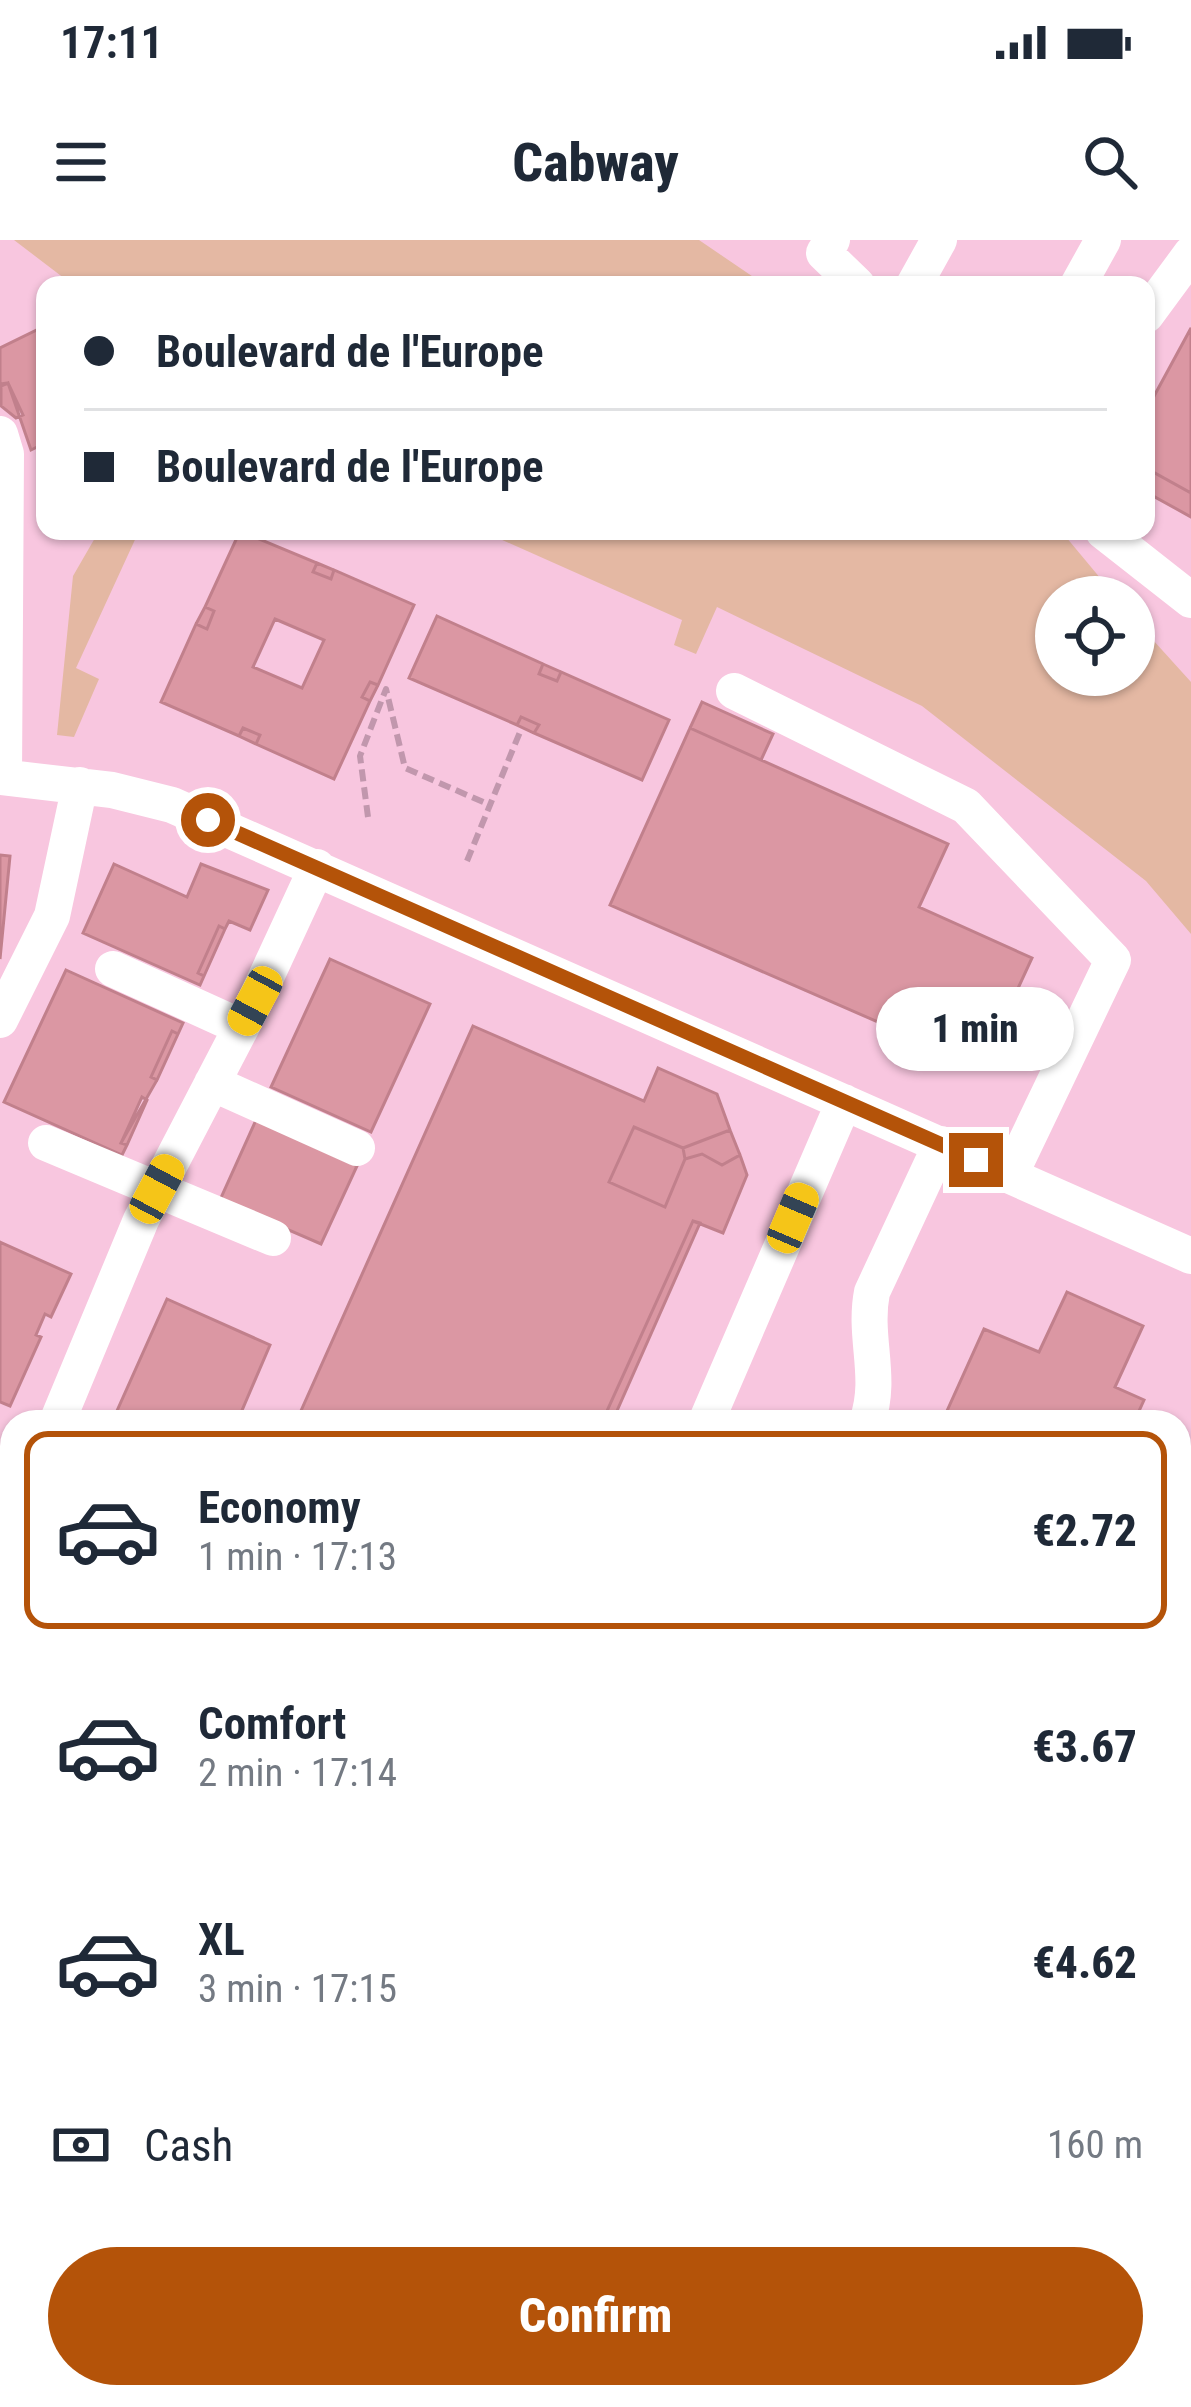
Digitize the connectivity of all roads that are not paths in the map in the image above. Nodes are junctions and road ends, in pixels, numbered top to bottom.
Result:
1 (832, 240) edge
2 (939, 240) edge
3 (1103, 240) edge
4 (1191, 254) edge
5 (848, 276) edge
6 (919, 276) edge
7 (1083, 276) edge
8 (1155, 302) edge
9 (0, 434) edge
10 (1114, 540) edge
11 (1191, 600) edge
12 (734, 692) dead end
13 (2, 777) edge
14 (80, 785) junction
15 (317, 867) junction
16 (113, 969) dead end
17 (2, 1010) edge
18 (241, 1027) junction
19 (212, 1083) junction
20 (844, 1102) junction
21 (46, 1143) dead end
22 (941, 1144) junction
23 (357, 1148) dead end
24 (1010, 1175) junction
25 (157, 1189) junction
26 (273, 1238) dead end
27 (1191, 1256) edge
28 (62, 1410) edge
29 (711, 1410) edge
30 (871, 1410) edge

1 - 5 street
2 - 6 street
3 - 7 street
4 - 8 street
9 - 13 street
10 - 11 street
12 - 24 street
13 - 14 street
14 - 15 street
14 - 17 street
15 - 18 street
15 - 20 street
16 - 18 street
18 - 19 street
19 - 23 street
19 - 25 street
20 - 22 street
20 - 29 street
21 - 25 street
22 - 24 street
22 - 30 street
24 - 27 street
25 - 26 street
25 - 28 street

